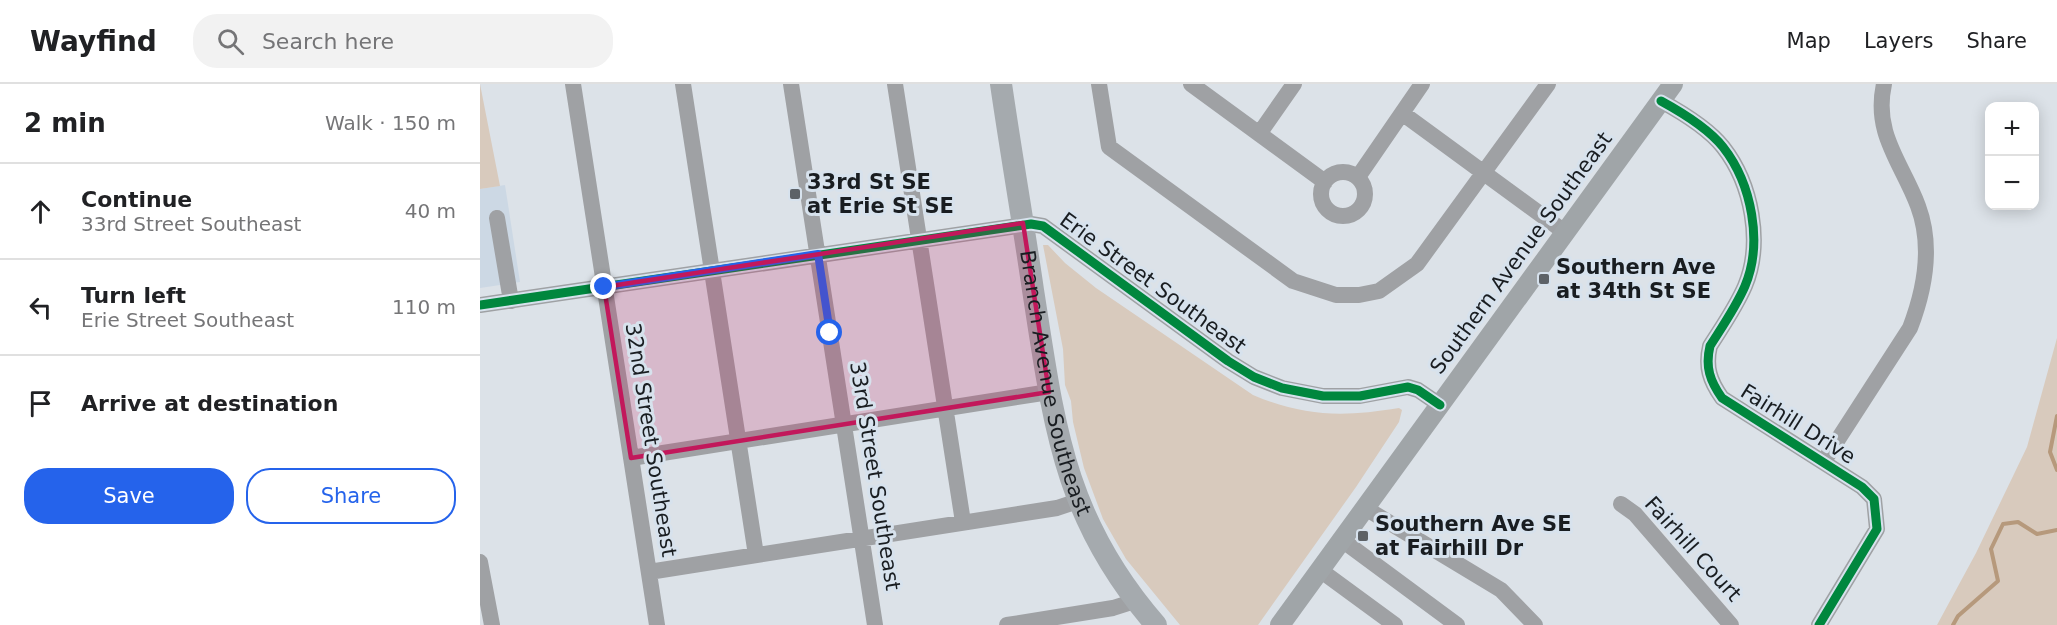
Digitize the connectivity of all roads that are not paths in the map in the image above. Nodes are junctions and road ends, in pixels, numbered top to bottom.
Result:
1 (573, 84) edge
2 (683, 84) edge
3 (791, 84) edge
4 (895, 84) edge
5 (1001, 84) edge
6 (1099, 84) edge
7 (1191, 84) edge
8 (1294, 84) edge
9 (1422, 84) edge
10 (1548, 84) edge
11 (1673, 84) edge
12 (1884, 84) edge
13 (1661, 101) junction
14 (1402, 113) junction
15 (1259, 134) junction
16 (1484, 173) junction
17 (1358, 177) junction
18 (1325, 182) junction
19 (497, 218) dead end
20 (1023, 223) junction
21 (1566, 233) junction
22 (918, 239) junction
23 (818, 254) junction
24 (714, 270) junction
25 (604, 287) junction
26 (511, 301) junction
27 (480, 306) edge
28 (1049, 392) junction
29 (1440, 405) junction
30 (946, 408) junction
31 (844, 424) junction
32 (738, 441) junction
33 (631, 458) junction
34 (1824, 461) junction
35 (1078, 501) junction
36 (1621, 504) dead end
37 (1365, 508) junction
38 (963, 522) junction
39 (862, 538) junction
40 (1342, 540) junction
41 (756, 555) junction
42 (480, 562) edge
43 (1320, 570) junction
44 (649, 572) junction
45 (1135, 601) junction
46 (1282, 624) edge
47 (492, 625) edge
48 (657, 625) edge
49 (875, 625) edge
50 (1007, 625) edge
51 (1156, 625) edge
52 (1395, 625) edge
53 (1457, 625) edge
54 (1535, 625) edge
55 (1731, 625) edge
56 (1819, 625) edge

1 - 25 street, 32nd Street Southeast
2 - 24 street
3 - 23 street, 33rd Street Southeast
4 - 22 street
5 - 20 highway, Branch Avenue Southeast
6 - 16 street
7 - 15 street
8 - 15 street
9 - 14 street
10 - 16 street
11 - 13 main road, Southern Avenue Southeast
12 - 34 street
13 - 21 main road, Southern Avenue Southeast
13 - 34 street, Fairhill Drive
14 - 16 street
14 - 17 street
15 - 18 street
16 - 21 street
17 - 18 street
17 - 18 street
19 - 26 street
20 - 22 street, Erie Street Southeast
20 - 28 highway, Branch Avenue Southeast
20 - 29 street, Erie Street Southeast
21 - 29 main road, Southern Avenue Southeast
22 - 23 street, Erie Street Southeast
22 - 30 street
23 - 24 street, Erie Street Southeast
23 - 31 street, 33rd Street Southeast
24 - 25 street, Erie Street Southeast
24 - 32 street
25 - 26 street, Erie Street Southeast
25 - 33 street, 32nd Street Southeast
26 - 27 street, Erie Street Southeast
28 - 30 street
28 - 35 highway, Branch Avenue Southeast
29 - 37 main road, Southern Avenue Southeast
30 - 31 street
30 - 38 street
31 - 32 street
31 - 39 street, 33rd Street Southeast
32 - 33 street
32 - 41 street
33 - 44 street, 32nd Street Southeast
34 - 56 street, Fairhill Drive
35 - 38 street
35 - 45 highway, Branch Avenue Southeast
36 - 55 street, Fairhill Court
37 - 40 main road, Southern Avenue Southeast
37 - 54 street
38 - 39 street
39 - 41 street
39 - 49 street, 33rd Street Southeast
40 - 43 main road, Southern Avenue Southeast
40 - 53 street
41 - 44 street
42 - 47 street
43 - 46 main road, Southern Avenue Southeast
43 - 52 street
44 - 48 street, 32nd Street Southeast
45 - 50 street
45 - 51 highway, Branch Avenue Southeast

